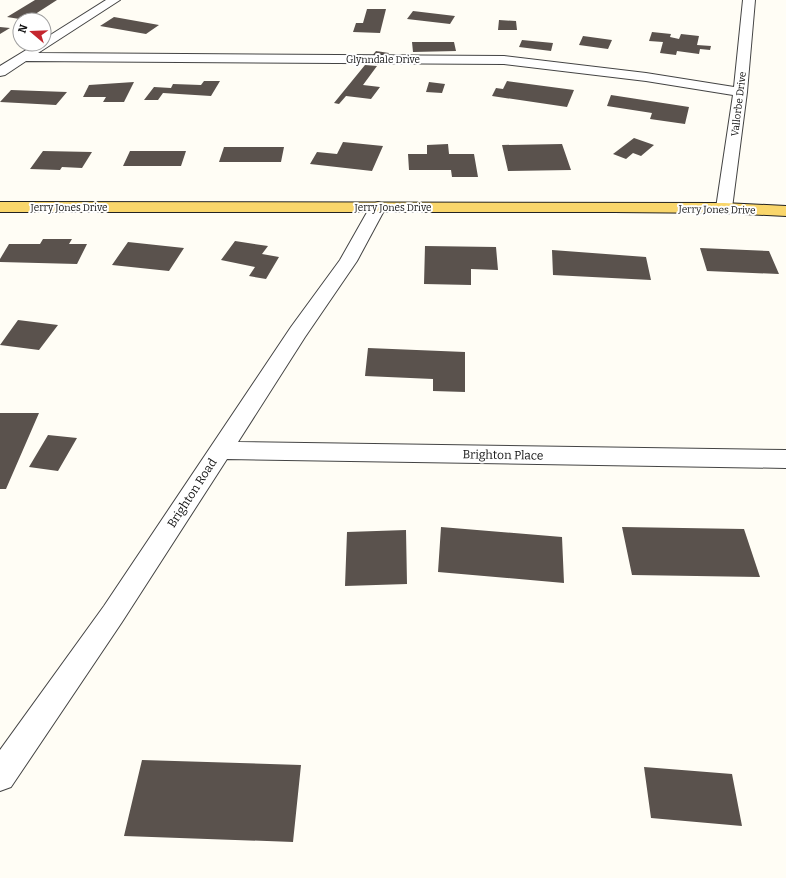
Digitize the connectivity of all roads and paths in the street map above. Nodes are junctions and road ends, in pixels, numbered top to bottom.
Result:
1 (114, 0) edge
2 (749, 0) edge
3 (23, 57) junction
4 (0, 72) edge
5 (740, 92) junction
6 (0, 207) edge
7 (378, 207) junction
8 (724, 208) junction
9 (786, 211) edge
10 (220, 450) junction
11 (786, 459) edge
12 (0, 776) edge

1 - 3 street
2 - 5 street, Vallorbe Drive
3 - 4 street
3 - 5 street, Glynndale Drive
5 - 8 street, Vallorbe Drive
6 - 7 main road, Jerry Jones Drive
7 - 8 main road, Jerry Jones Drive
7 - 10 street, Brighton Road
8 - 9 main road, Jerry Jones Drive
10 - 11 street, Brighton Place
10 - 12 street, Brighton Road

